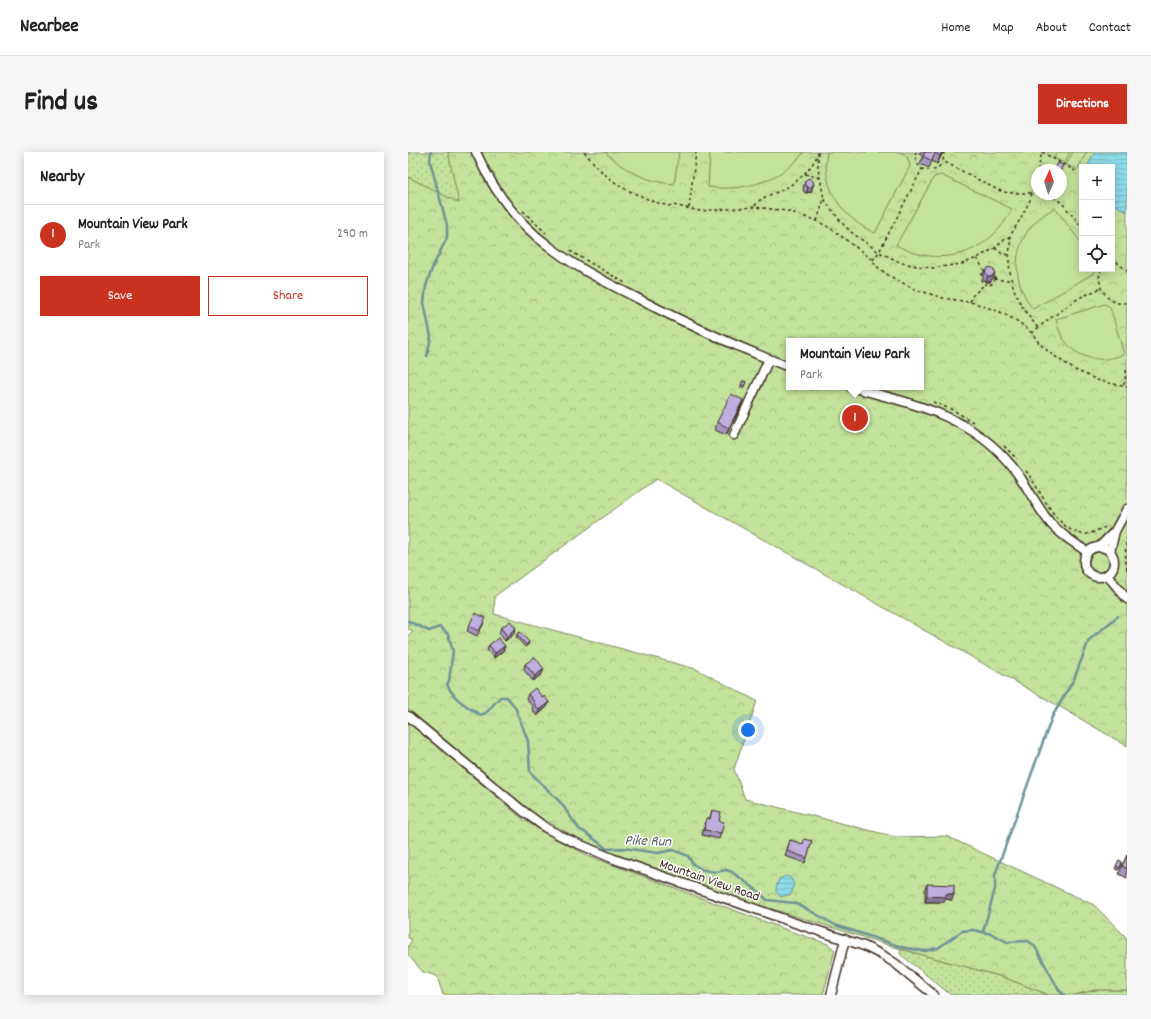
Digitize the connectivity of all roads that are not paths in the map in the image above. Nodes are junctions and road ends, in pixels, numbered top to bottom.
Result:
1 (476, 152) edge
2 (769, 359) junction
3 (786, 366) edge
4 (860, 390) edge
5 (734, 435) dead end
6 (1127, 509) edge
7 (1113, 529) junction
8 (1099, 547) junction
9 (1087, 552) junction
10 (1110, 552) junction
11 (1107, 575) junction
12 (1127, 599) edge
13 (408, 716) edge
14 (845, 939) junction
15 (832, 995) edge
16 (934, 995) edge

1 - 2 street
2 - 3 street
2 - 5 street
4 - 9 street
6 - 7 street
7 - 8 street
7 - 10 street
8 - 9 street
8 - 10 street
9 - 11 street
10 - 11 street
11 - 12 street
13 - 14 street, Mountain View Road
14 - 15 street
14 - 16 street, Mountain View Road

